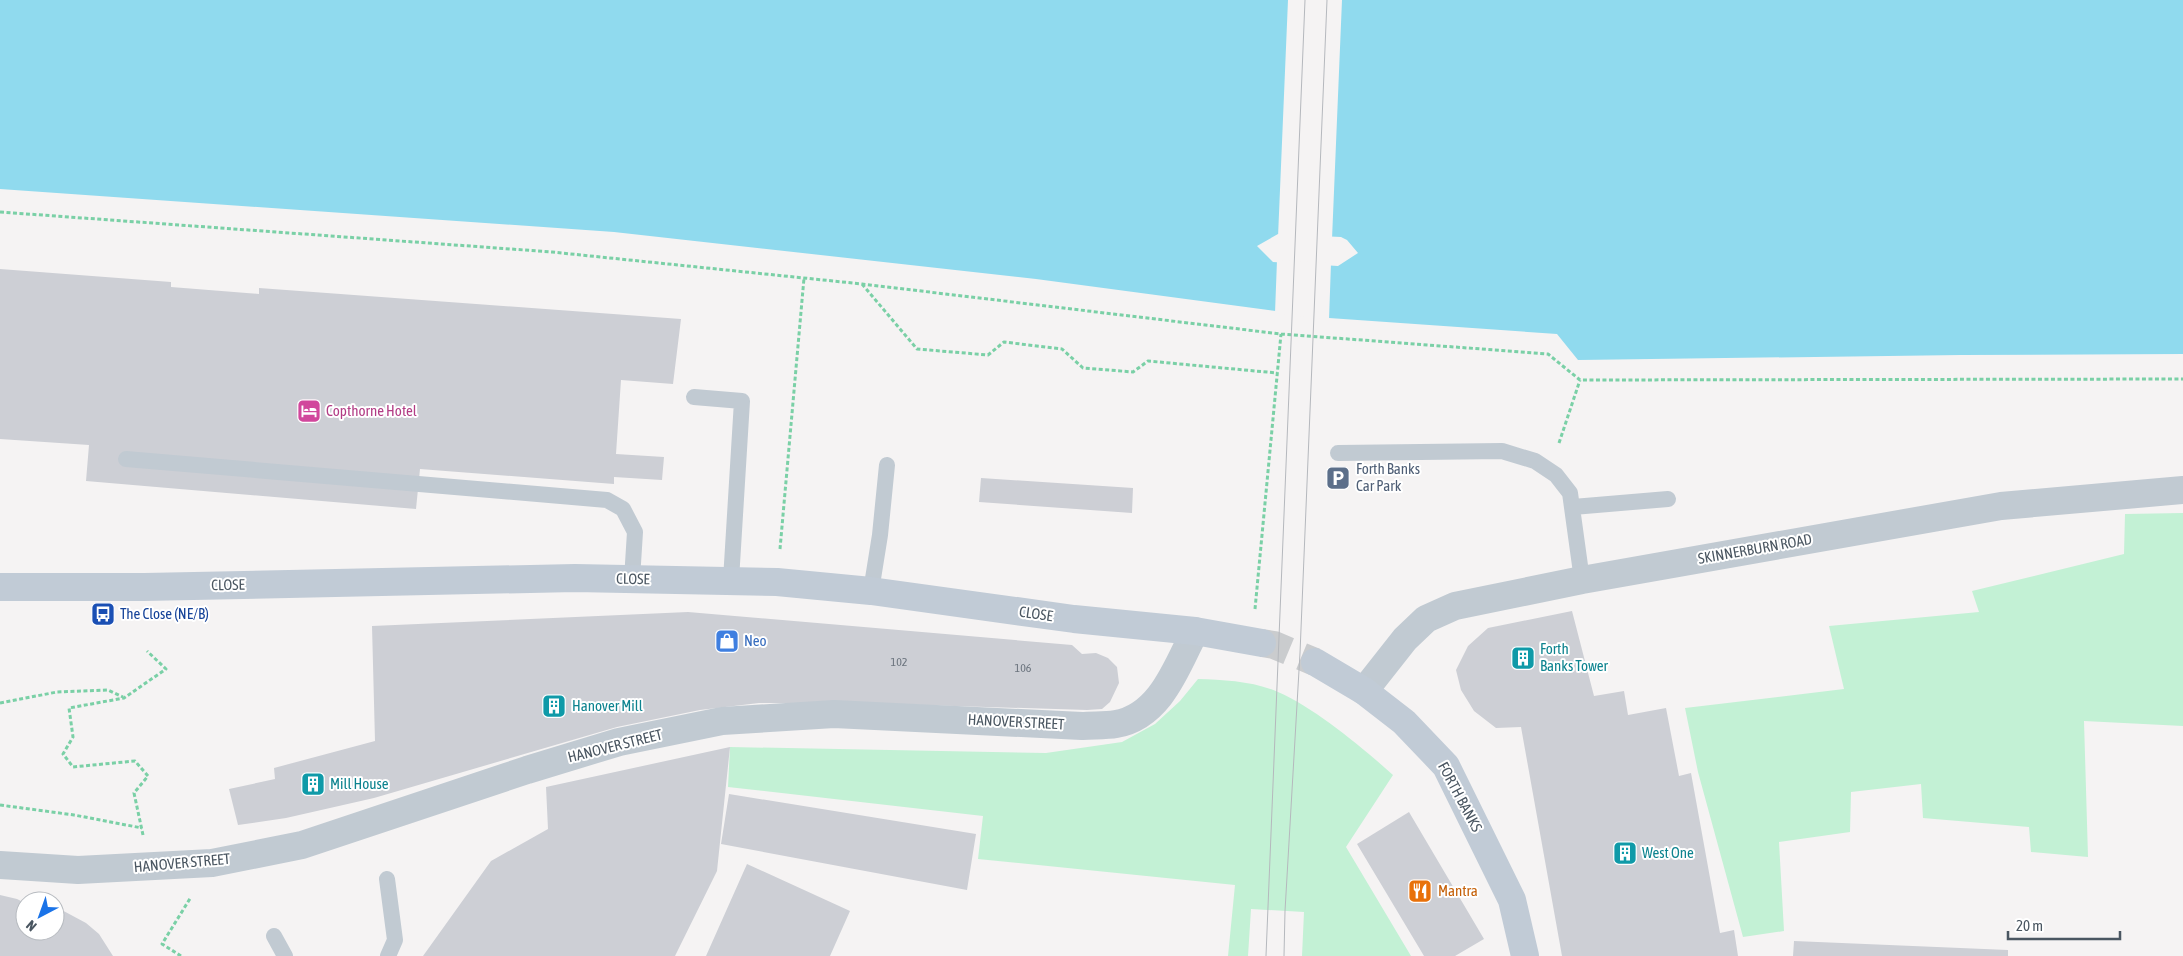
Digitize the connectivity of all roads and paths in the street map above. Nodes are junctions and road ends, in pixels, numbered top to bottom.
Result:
1 (0, 212) edge
2 (804, 278) junction
3 (862, 284) junction
4 (1281, 334) junction
5 (1278, 373) junction
6 (2183, 379) edge
7 (1580, 380) junction
8 (694, 397) dead end
9 (1557, 448) dead end
10 (1338, 453) dead end
11 (126, 459) dead end
12 (887, 465) dead end
13 (2183, 490) edge
14 (1668, 500) dead end
15 (1573, 507) junction
16 (632, 579) junction
17 (731, 580) junction
18 (1582, 580) junction
19 (777, 582) junction
20 (0, 587) edge
21 (871, 591) junction
22 (1195, 631) junction
23 (1257, 642) joint
24 (147, 651) dead end
25 (1315, 662) tunnel mouth
26 (1364, 691) junction
27 (124, 698) junction
28 (0, 703) edge
29 (0, 805) edge
30 (142, 828) junction
31 (143, 837) dead end
32 (0, 865) edge
33 (387, 879) dead end
34 (193, 894) dead end
35 (274, 936) dead end
36 (181, 956) edge
37 (284, 956) edge
38 (388, 956) edge
39 (1525, 956) edge

1 - 2 path
2 - 3 path
2 - 19 path
3 - 4 path
3 - 5 path
4 - 5 path
4 - 7 path
5 - 23 path
6 - 7 path
7 - 9 path
8 - 17 lane
10 - 15 lane
11 - 16 lane
12 - 21 lane
13 - 18 street, SKINNERBURN ROAD
14 - 15 lane
15 - 18 lane
16 - 17 main road, CLOSE
16 - 20 main road, CLOSE
17 - 19 main road, CLOSE
18 - 26 street, SKINNERBURN ROAD
19 - 21 main road, CLOSE
21 - 22 main road, CLOSE
22 - 23 main road, CLOSE
22 - 32 street, HANOVER STREET
24 - 27 path
25 - 26 main road, FORTH BANKS
26 - 39 main road, FORTH BANKS
27 - 28 path
27 - 30 path
29 - 30 path
30 - 31 path
33 - 38 lane
34 - 36 path
35 - 37 lane

